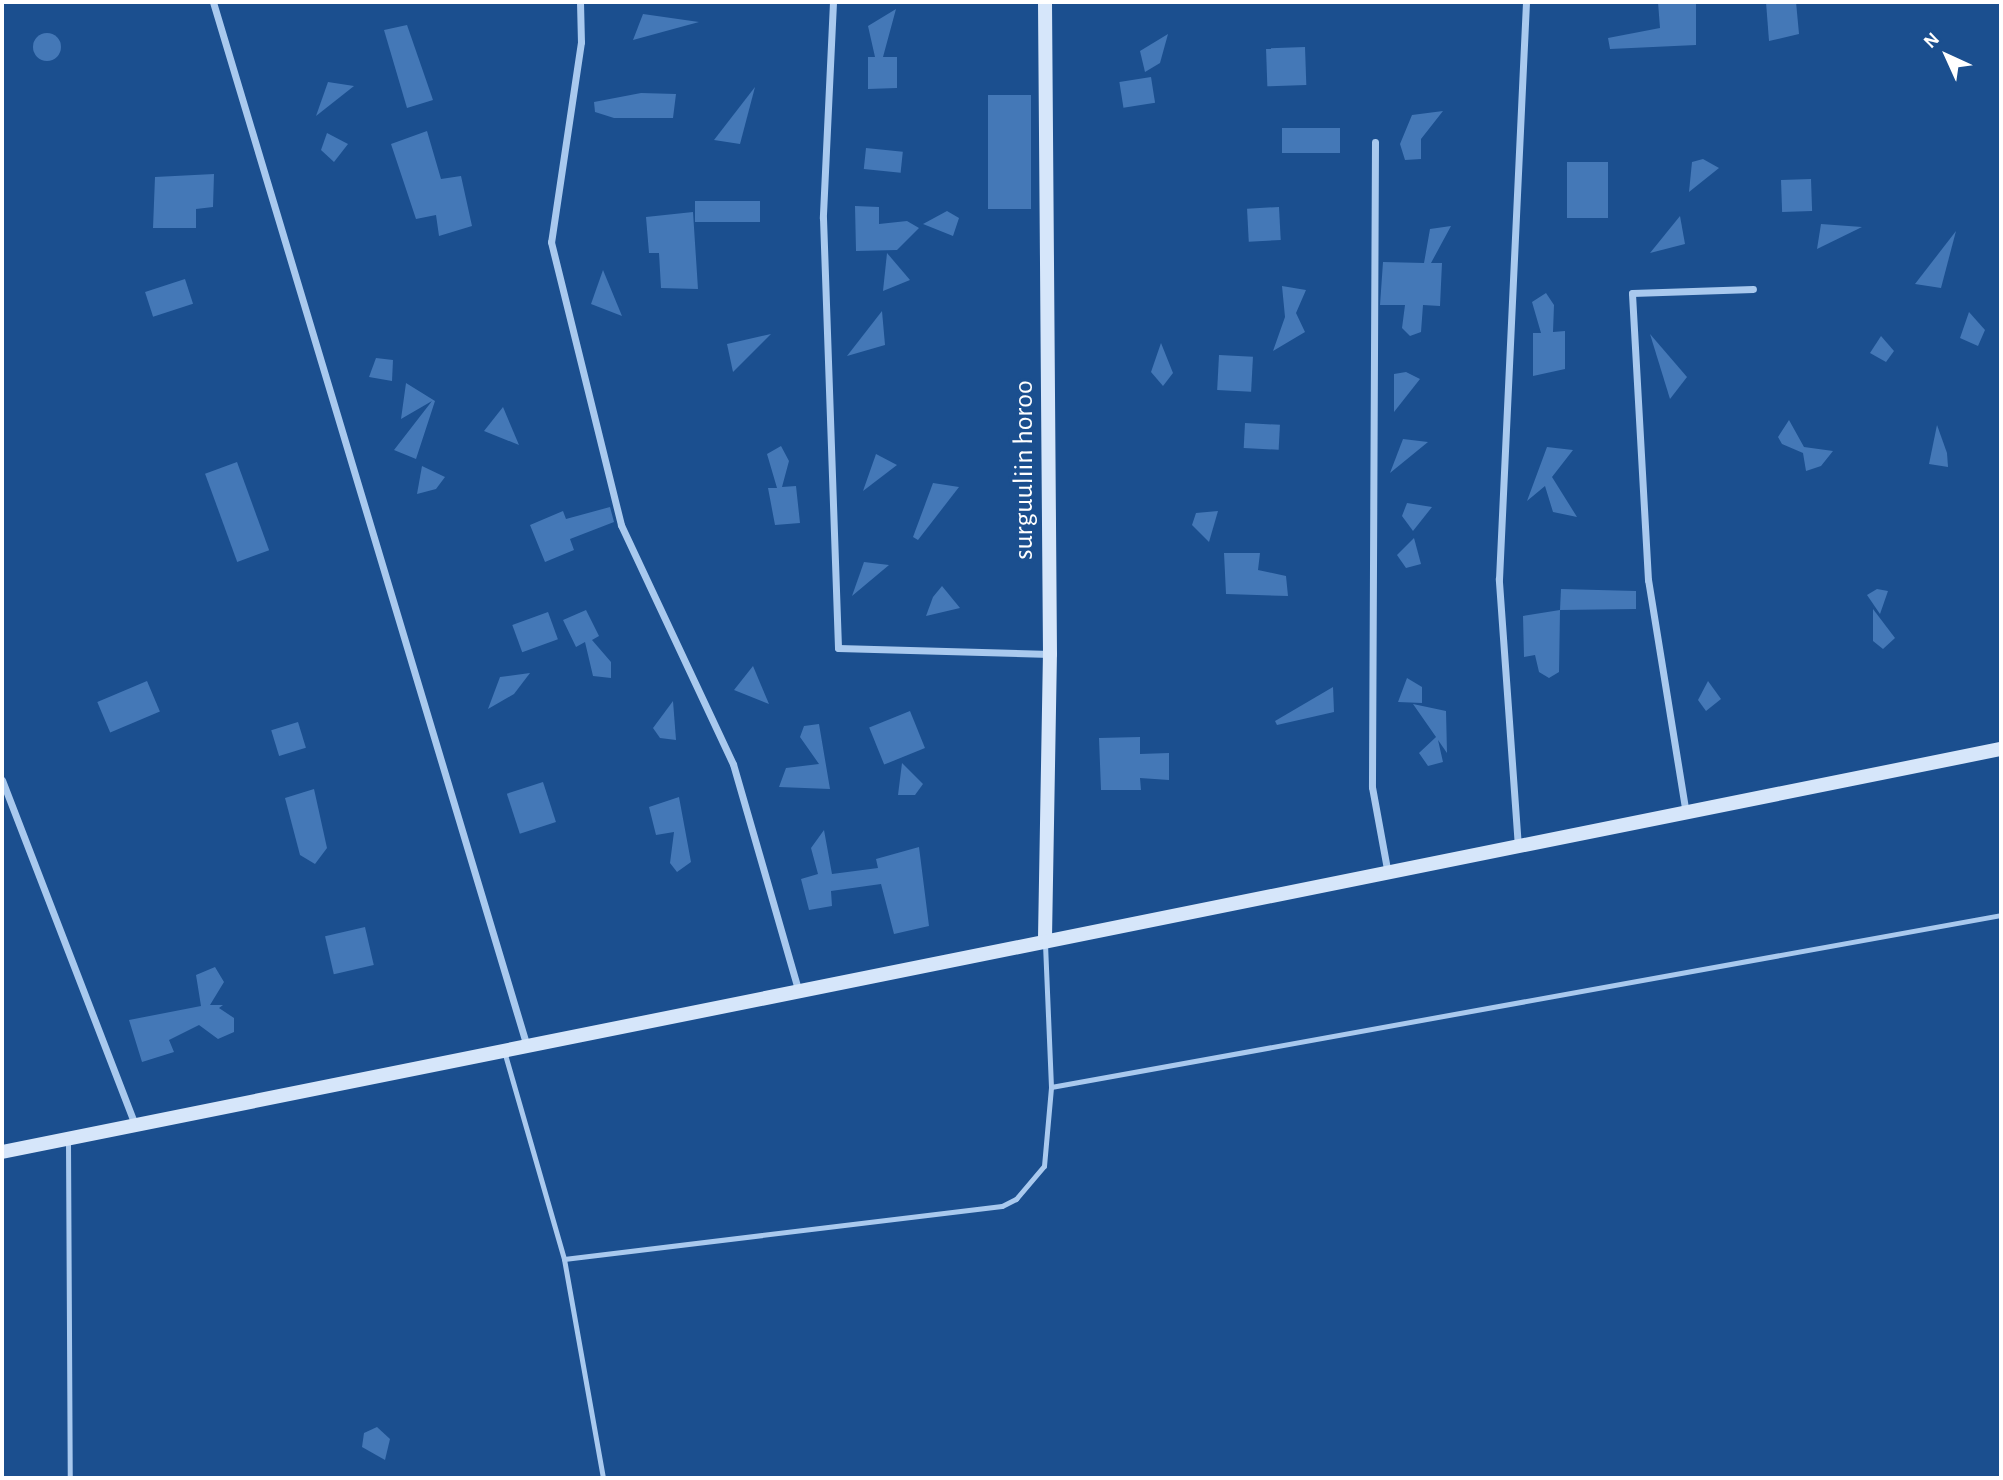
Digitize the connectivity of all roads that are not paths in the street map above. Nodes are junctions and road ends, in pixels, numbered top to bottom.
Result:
1 (213, 2) edge
2 (580, 2) edge
3 (833, 2) edge
4 (1045, 2) edge
5 (1525, 2) edge
6 (1374, 142) dead end
7 (1753, 289) dead end
8 (1050, 654) junction
9 (2001, 749) edge
10 (2, 780) edge
11 (1686, 817) junction
12 (1519, 849) junction
13 (1389, 876) junction
14 (2001, 915) edge
15 (1045, 938) junction
16 (800, 995) junction
17 (526, 1043) junction
18 (504, 1048) junction
19 (1051, 1087) junction
20 (136, 1126) junction
21 (68, 1139) junction
22 (2, 1152) edge
23 (564, 1259) junction
24 (70, 1478) edge
25 (603, 1478) edge

1 - 17 street
2 - 16 street
3 - 8 street
4 - 8 street, surguuliin horoo
5 - 12 street
6 - 13 street
7 - 11 street
8 - 15 street, surguuliin horoo
9 - 11 street
10 - 20 street
11 - 12 street
12 - 13 street
13 - 15 street
14 - 19 lane
15 - 16 street
15 - 19 lane
16 - 17 street
17 - 18 street
18 - 20 street
18 - 23 lane
19 - 23 lane
20 - 21 street
21 - 22 street
21 - 24 lane
23 - 25 lane

